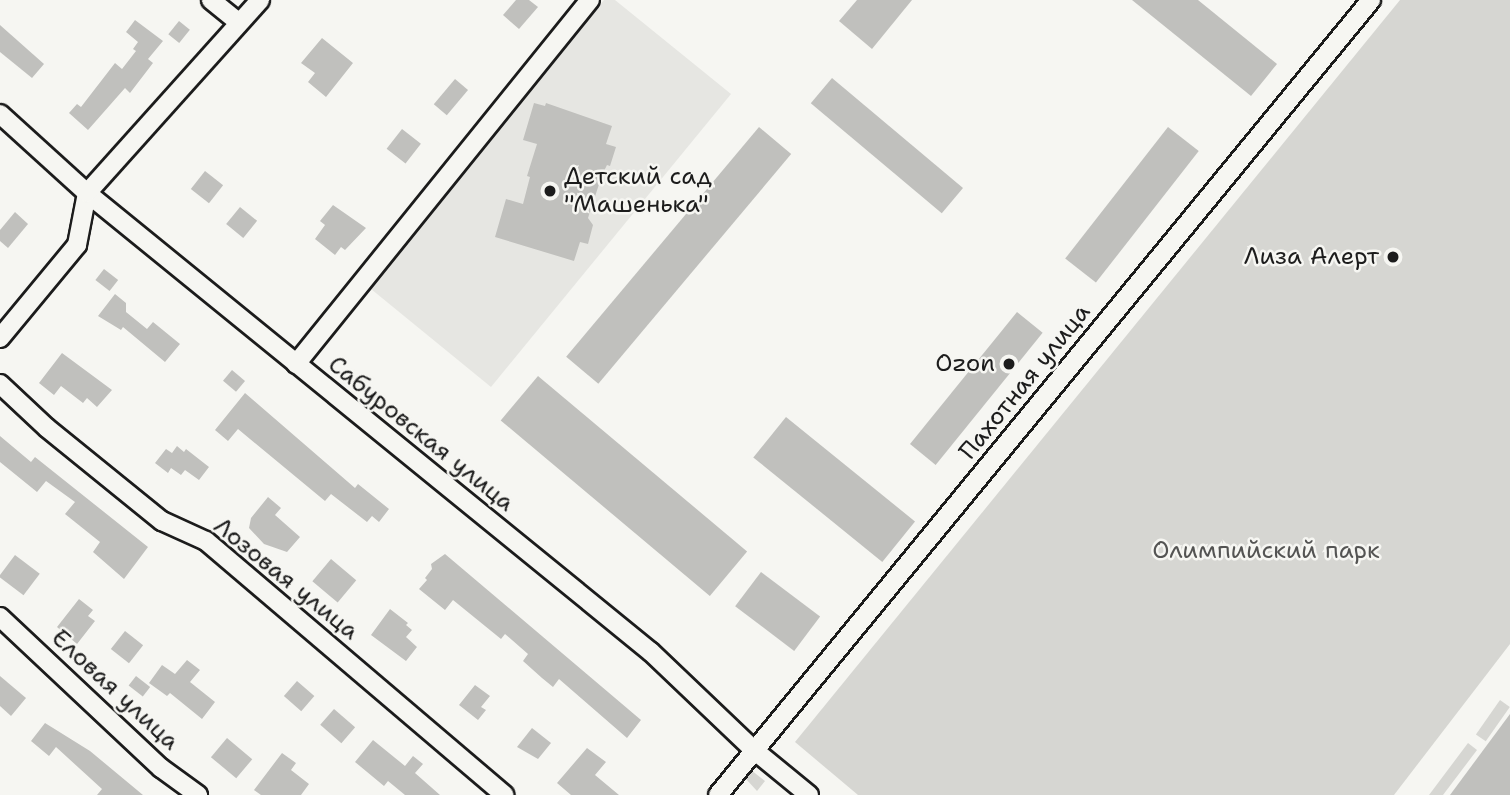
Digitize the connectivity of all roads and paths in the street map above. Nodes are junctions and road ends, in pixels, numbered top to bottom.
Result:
1 (211, 0) edge
2 (260, 0) edge
3 (590, 0) edge
4 (1371, 0) edge
5 (239, 23) junction
6 (0, 114) edge
7 (87, 193) junction
8 (0, 338) edge
9 (296, 364) junction
10 (0, 384) edge
11 (0, 617) edge
12 (754, 750) junction
13 (198, 795) edge
14 (503, 795) edge
15 (718, 795) edge
16 (809, 795) edge

1 - 5 street
2 - 5 street
3 - 9 street
4 - 12 street, Пахотная улица
5 - 7 street
6 - 7 street, Сабуровская улица
7 - 8 street
7 - 9 street, Сабуровская улица
9 - 12 street, Сабуровская улица
10 - 14 street, Лозовая улица
11 - 13 street, Еловая улица
12 - 15 street, Пахотная улица
12 - 16 street, Сабуровская улица

